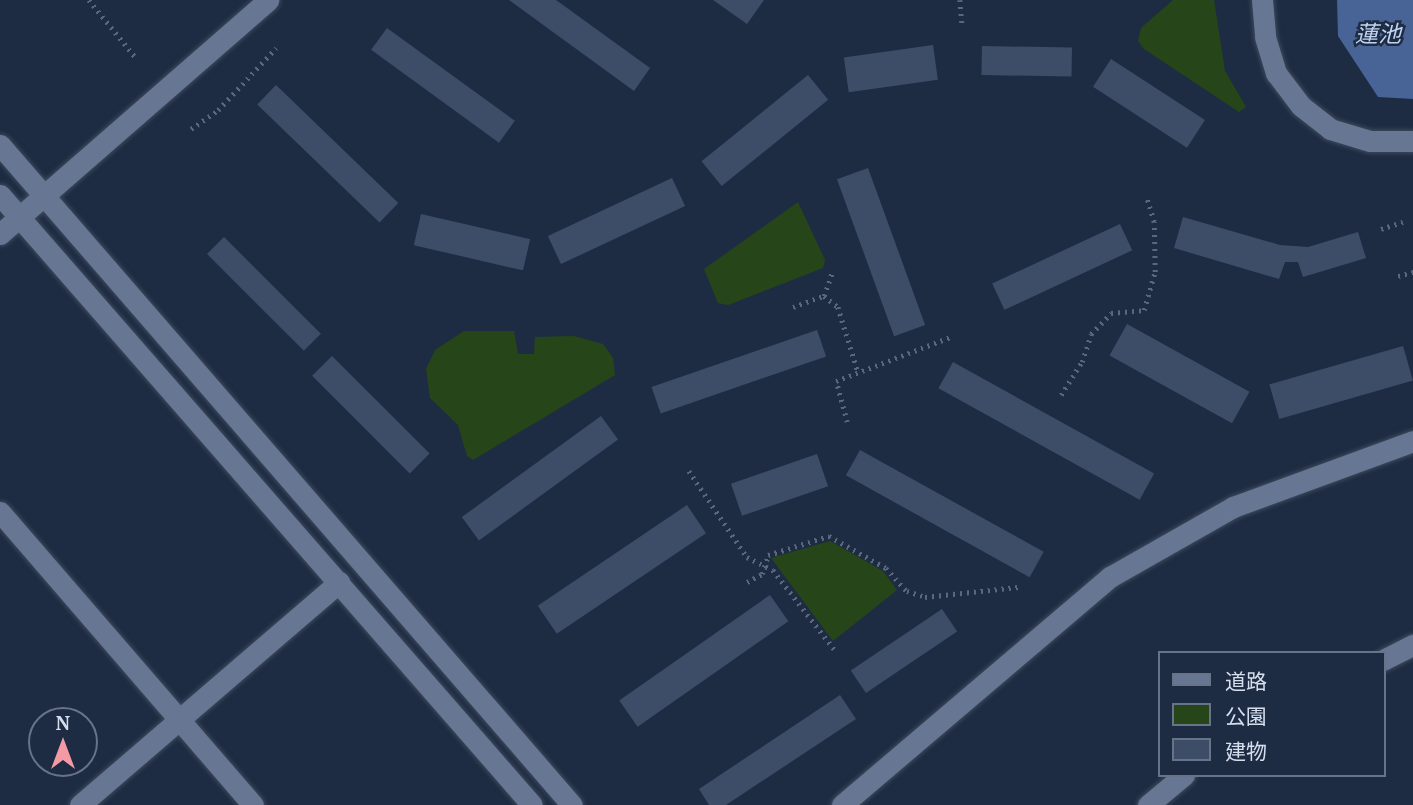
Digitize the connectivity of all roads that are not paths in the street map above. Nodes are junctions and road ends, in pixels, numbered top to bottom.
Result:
1 (1262, 0) edge
2 (256, 4) edge
3 (1413, 141) edge
4 (0, 145) edge
5 (45, 194) junction
6 (0, 195) edge
7 (19, 217) junction
8 (0, 234) edge
9 (1413, 441) edge
10 (0, 512) edge
11 (339, 582) junction
12 (1413, 645) edge
13 (1385, 659) edge
14 (179, 719) junction
15 (1182, 777) edge
16 (852, 802) edge
17 (80, 805) edge
18 (253, 805) edge
19 (532, 805) edge
20 (572, 805) edge
21 (1148, 805) edge

1 - 3 street
2 - 5 street
4 - 5 street
5 - 7 street
5 - 20 street
6 - 7 street
7 - 8 street
7 - 11 street
9 - 16 street
10 - 14 street
11 - 14 street
11 - 19 street
12 - 13 street
14 - 17 street
14 - 18 street
15 - 21 street

